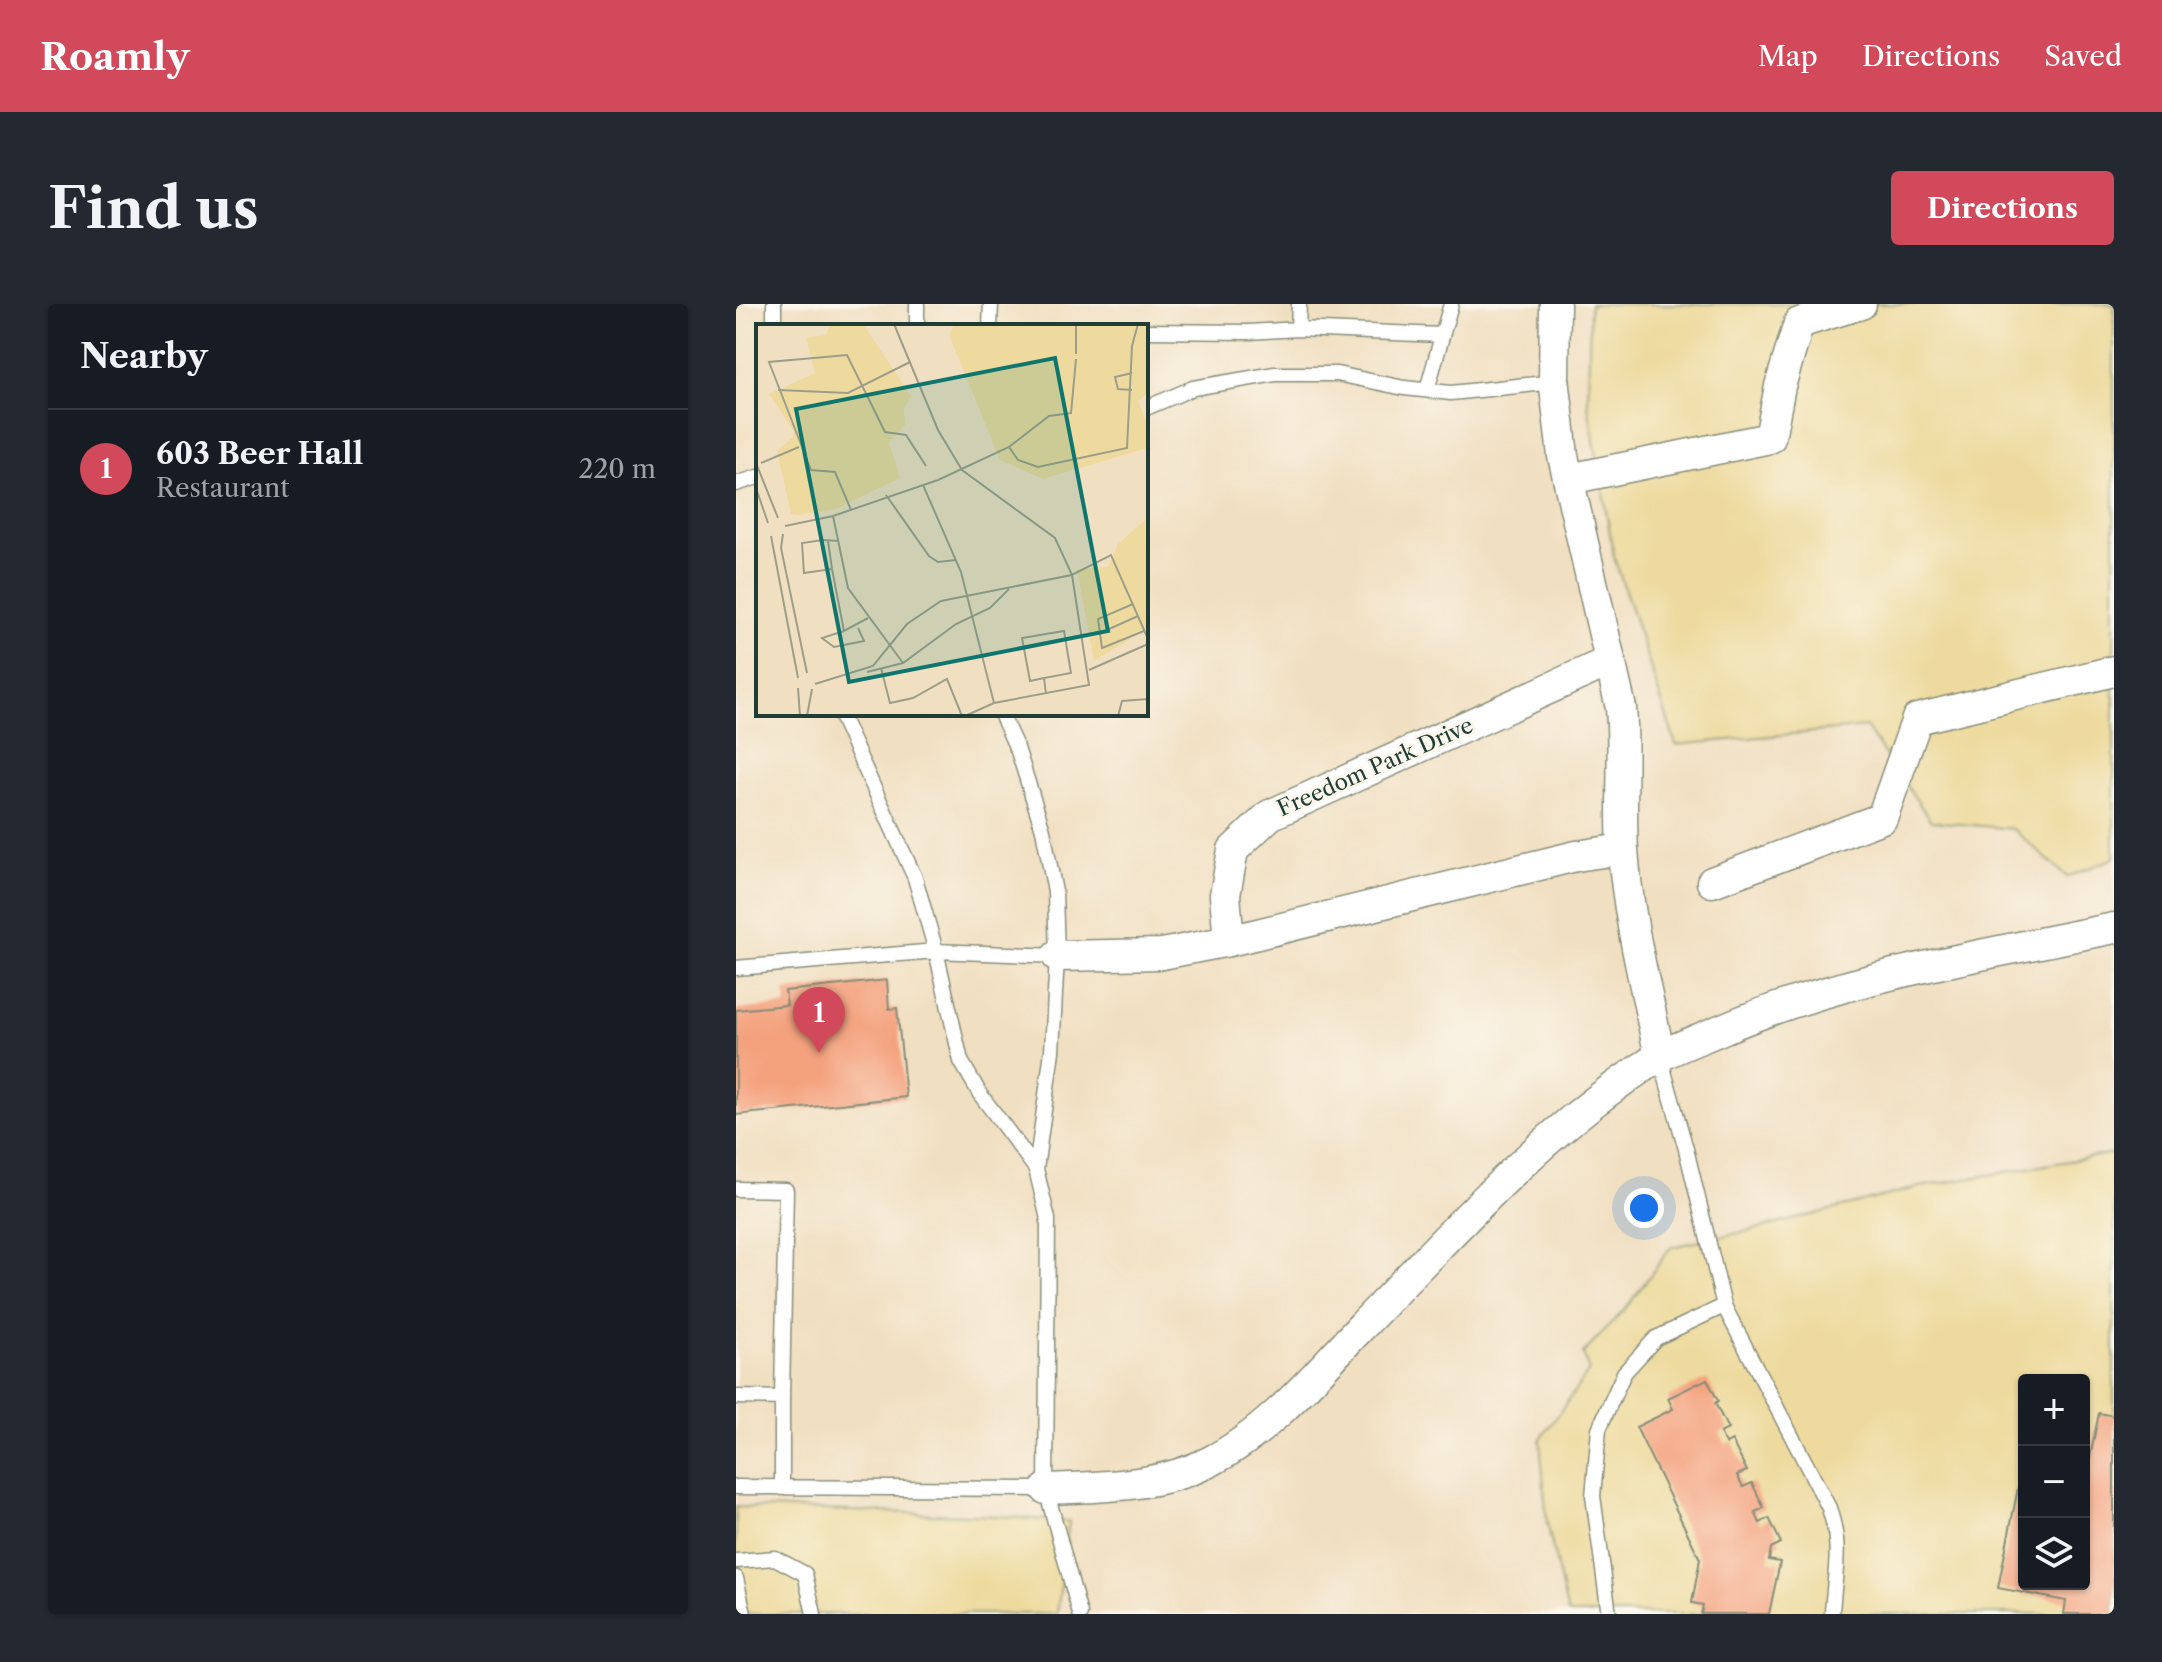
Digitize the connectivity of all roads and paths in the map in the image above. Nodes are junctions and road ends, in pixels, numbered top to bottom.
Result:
1 (991, 304) edge
2 (1299, 304) edge
3 (1451, 304) edge
4 (1555, 304) edge
5 (1861, 304) edge
6 (990, 324) edge
7 (1298, 329) junction
8 (1148, 331) edge
9 (1441, 335) junction
10 (1555, 382) junction
11 (1427, 390) junction
12 (1148, 407) edge
13 (756, 478) edge
14 (1569, 479) junction
15 (736, 484) edge
16 (1610, 661) junction
17 (2114, 671) edge
18 (841, 716) edge
19 (1002, 716) edge
20 (1623, 849) junction
21 (1712, 882) dead end
22 (2114, 928) edge
23 (1229, 941) junction
24 (936, 951) junction
25 (1057, 956) junction
26 (736, 968) edge
27 (1660, 1057) junction
28 (1036, 1169) junction
29 (736, 1189) edge
30 (1724, 1306) junction
31 (736, 1397) edge
32 (782, 1398) junction
33 (736, 1487) edge
34 (782, 1488) junction
35 (1046, 1489) junction
36 (736, 1561) edge
37 (736, 1578) edge
38 (744, 1614) edge
39 (814, 1614) edge
40 (1080, 1614) edge
41 (1609, 1614) edge
42 (1832, 1614) edge

1 - 6 lane
2 - 7 lane
3 - 9 lane
4 - 10 street
5 - 14 street
7 - 8 lane
7 - 9 lane
9 - 11 lane
10 - 11 lane
10 - 14 street
11 - 12 lane
13 - 15 lane
14 - 16 street
16 - 20 street
16 - 23 street, Freedom Park Drive
17 - 21 street
18 - 24 lane
19 - 25 lane
20 - 23 street
20 - 27 street
22 - 27 street
23 - 25 street
24 - 25 lane
24 - 26 lane
24 - 28 lane
25 - 28 lane
27 - 30 lane
27 - 35 street
28 - 35 lane
29 - 32 lane
30 - 41 lane
30 - 42 lane
31 - 32 lane
32 - 34 lane
33 - 34 lane
34 - 35 lane
35 - 40 lane
36 - 39 lane
37 - 38 lane

